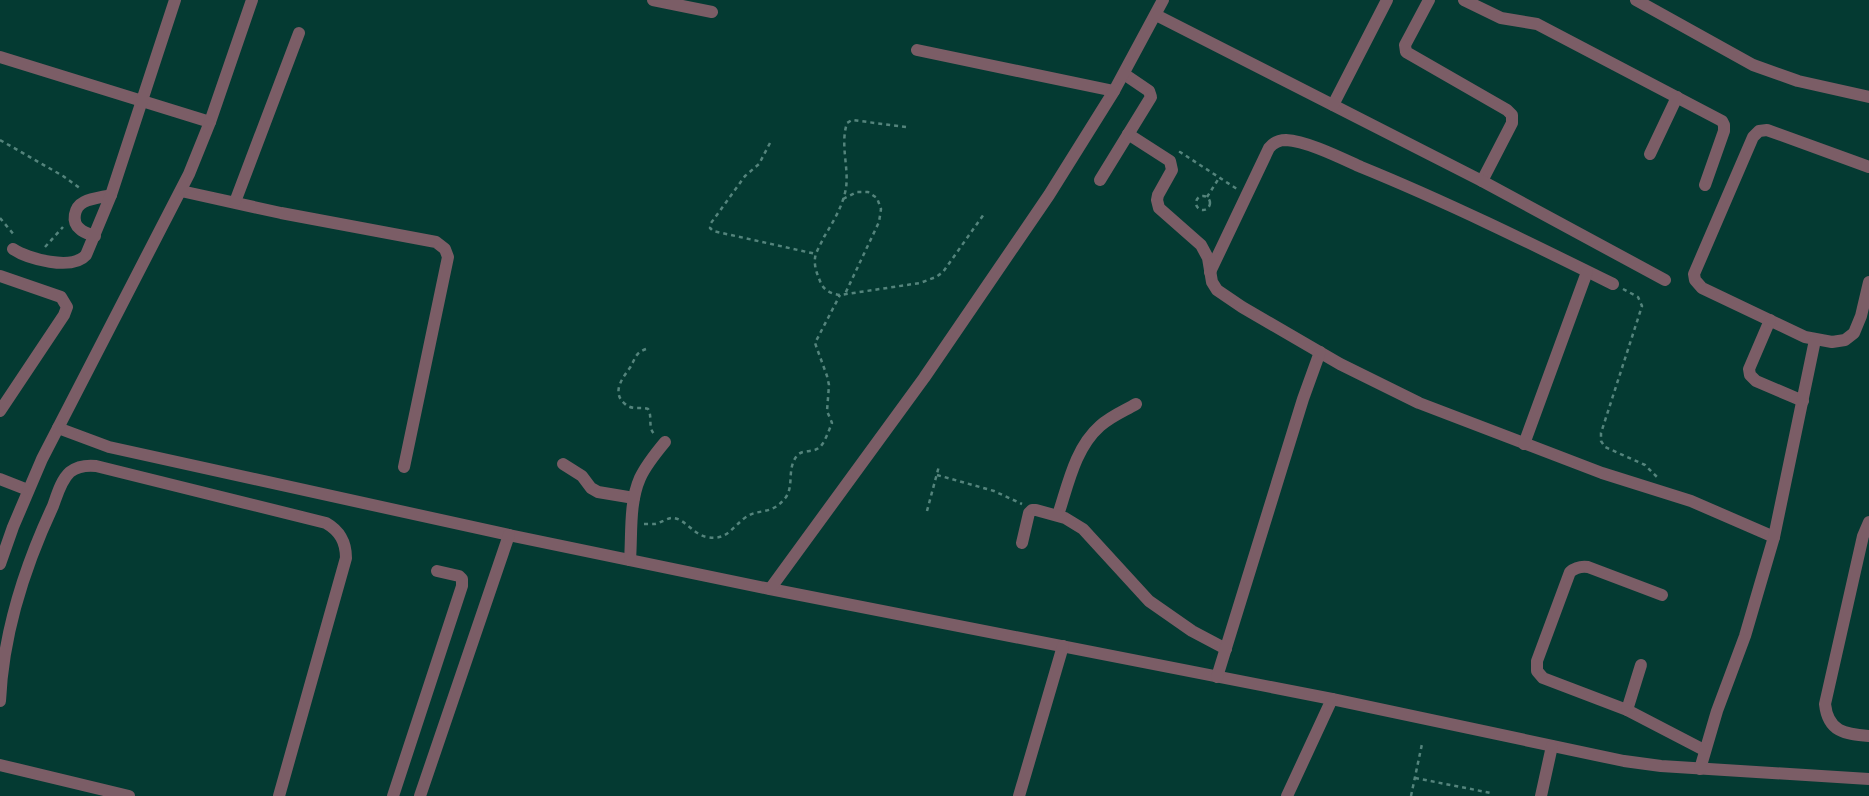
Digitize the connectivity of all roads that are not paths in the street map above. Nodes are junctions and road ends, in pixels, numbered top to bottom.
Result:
1 (175, 0) edge
2 (252, 0) edge
3 (653, 0) edge
4 (1164, 0) edge
5 (1387, 0) edge
6 (1429, 0) edge
7 (1464, 0) edge
8 (1636, 0) edge
9 (712, 12) dead end
10 (1156, 14) junction
11 (299, 33) dead end
12 (917, 50) dead end
13 (0, 57) edge
14 (1124, 74) junction
15 (1114, 91) junction
16 (1677, 97) junction
17 (1869, 98) edge
18 (142, 101) junction
19 (1333, 105) junction
20 (210, 122) junction
21 (1128, 134) junction
22 (1650, 154) dead end
23 (1869, 167) edge
24 (1100, 180) dead end
25 (1482, 181) junction
26 (1705, 185) dead end
27 (180, 191) junction
28 (111, 195) junction
29 (235, 202) junction
30 (95, 236) junction
31 (15, 244) road end
32 (1210, 272) junction
33 (1588, 272) junction
34 (0, 276) edge
35 (1665, 280) dead end
36 (1869, 282) edge
37 (1613, 284) road end
38 (1770, 320) junction
39 (1816, 340) junction
40 (1320, 352) junction
41 (1803, 401) junction
42 (1136, 404) dead end
43 (0, 411) edge
44 (58, 428) junction
45 (665, 442) road end
46 (1524, 444) junction
47 (563, 464) dead end
48 (404, 467) dead end
49 (0, 478) edge
50 (28, 490) junction
51 (634, 498) junction
52 (1058, 516) junction
53 (1869, 522) edge
54 (509, 535) junction
55 (1774, 537) junction
56 (1022, 543) dead end
57 (630, 560) junction
58 (0, 564) edge
59 (437, 571) dead end
60 (770, 589) junction
61 (1662, 595) dead end
62 (1062, 646) junction
63 (1226, 649) junction
64 (1641, 666) dead end
65 (1217, 677) junction
66 (1332, 699) junction
67 (0, 701) edge
68 (1627, 710) junction
69 (1869, 736) edge
70 (1552, 746) junction
71 (1704, 750) junction
72 (0, 765) edge
73 (1700, 768) junction
74 (1869, 779) edge
75 (130, 796) edge
76 (278, 796) edge
77 (393, 796) edge
78 (420, 796) edge
79 (1019, 796) edge
80 (1287, 796) edge
81 (1542, 796) edge

1 - 18 street
2 - 20 street
3 - 9 street
4 - 10 street
5 - 19 street
6 - 25 street
7 - 16 street
8 - 17 street
10 - 14 street
10 - 19 street
11 - 29 street
12 - 15 street
13 - 18 street
14 - 15 street
14 - 21 street
15 - 60 street
16 - 22 street
16 - 26 street
18 - 20 street
18 - 28 street
19 - 25 street
20 - 27 street
21 - 24 street
21 - 32 street
23 - 38 street
25 - 35 street
27 - 29 street
27 - 44 street
28 - 30 street
28 - 30 street
29 - 48 street
30 - 31 street
32 - 33 street
32 - 40 street
33 - 37 street
33 - 46 street
34 - 43 street
36 - 39 street
38 - 39 street
38 - 41 street
39 - 41 street
40 - 46 street
40 - 63 street
41 - 55 street
42 - 52 street
44 - 50 street
44 - 54 street
45 - 51 street
46 - 55 street
47 - 51 street
49 - 50 street
50 - 58 street
51 - 57 street
52 - 56 street
52 - 63 street
53 - 69 street
54 - 57 street
54 - 78 street
55 - 71 street
57 - 60 street
59 - 77 street
60 - 62 street
61 - 68 street
62 - 65 street
62 - 79 street
63 - 65 street
64 - 68 street
65 - 66 street
66 - 70 street
66 - 80 street
67 - 76 street
68 - 71 street
70 - 73 street
70 - 81 street
71 - 73 street
72 - 75 street
73 - 74 street

